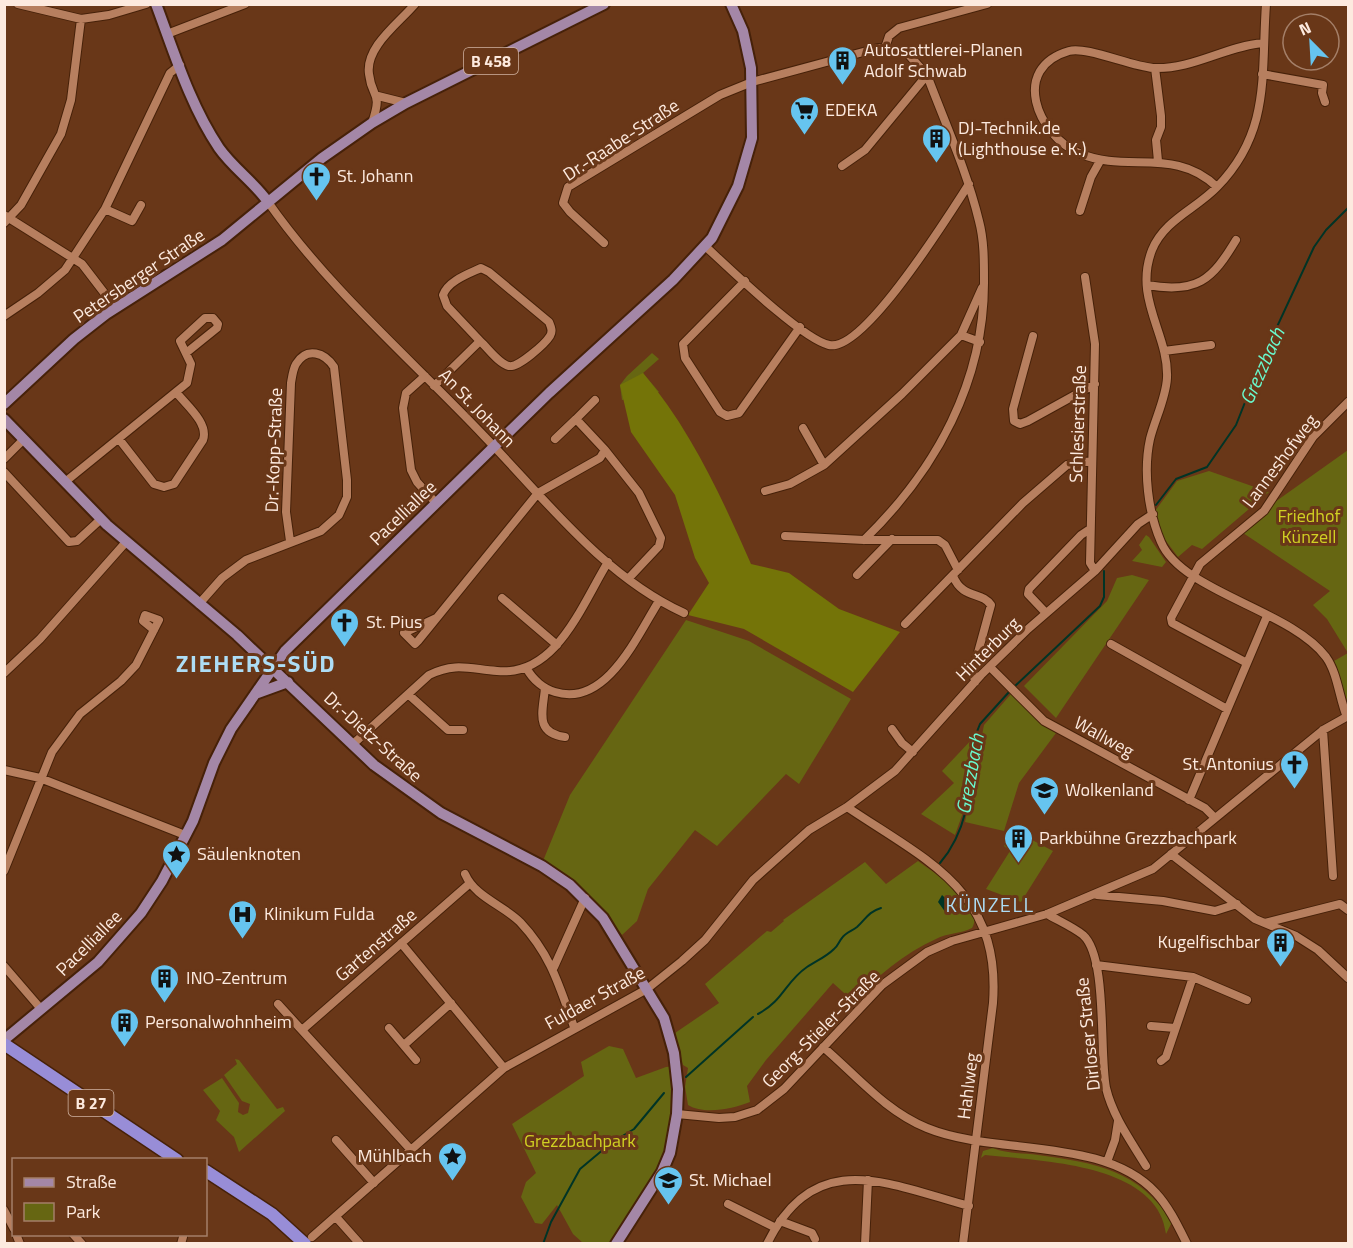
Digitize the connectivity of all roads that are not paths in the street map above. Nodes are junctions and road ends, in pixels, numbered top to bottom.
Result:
1 (18, 4) edge
2 (146, 4) edge
3 (156, 4) edge
4 (245, 4) edge
5 (415, 4) edge
6 (604, 4) edge
7 (731, 4) edge
8 (987, 4) edge
9 (1266, 4) edge
10 (81, 19) junction
11 (167, 33) junction
12 (1263, 43) junction
13 (885, 48) junction
14 (180, 65) junction
15 (1155, 68) junction
16 (1262, 74) junction
17 (927, 75) junction
18 (752, 82) junction
19 (378, 96) junction
20 (1325, 102) dead end
21 (406, 103) junction
22 (372, 123) junction
23 (1100, 161) junction
24 (1158, 161) junction
25 (842, 166) dead end
26 (969, 184) junction
27 (1217, 187) junction
28 (268, 202) junction
29 (141, 204) dead end
30 (105, 209) junction
31 (1080, 211) dead end
32 (6, 219) edge
33 (1236, 240) dead end
34 (604, 243) dead end
35 (705, 246) junction
36 (72, 257) junction
37 (1085, 277) dead end
38 (745, 281) junction
39 (984, 284) junction
40 (1147, 285) junction
41 (116, 307) junction
42 (4, 316) edge
43 (800, 327) junction
44 (961, 335) junction
45 (1033, 336) dead end
46 (480, 341) junction
47 (980, 342) junction
48 (1211, 345) dead end
49 (1164, 351) junction
50 (186, 353) junction
51 (425, 376) junction
52 (1095, 384) junction
53 (434, 386) junction
54 (176, 392) junction
55 (596, 400) dead end
56 (1348, 402) edge
57 (4, 404) edge
58 (576, 419) junction
59 (5, 420) edge
60 (803, 429) dead end
61 (24, 439) junction
62 (119, 439) junction
63 (555, 439) dead end
64 (494, 447) junction
65 (604, 450) junction
66 (4, 459) edge
67 (1091, 461) junction
68 (824, 465) junction
69 (4, 472) edge
70 (65, 482) junction
71 (765, 491) dead end
72 (538, 494) junction
73 (436, 503) junction
74 (1153, 514) junction
75 (101, 519) junction
76 (880, 525) junction
77 (1090, 530) junction
78 (785, 536) dead end
79 (864, 540) junction
80 (888, 540) junction
81 (290, 541) junction
82 (126, 542) junction
83 (608, 562) junction
84 (1095, 571) junction
85 (955, 573) junction
86 (857, 575) dead end
87 (1195, 576) junction
88 (628, 579) junction
89 (502, 598) dead end
90 (659, 601) junction
91 (199, 604) junction
92 (684, 613) dead end
93 (1046, 613) junction
94 (1267, 616) junction
95 (436, 618) dead end
96 (905, 624) dead end
97 (154, 630) dead end
98 (1111, 644) dead end
99 (558, 645) junction
100 (1247, 663) junction
101 (272, 667) junction
102 (990, 667) junction
103 (527, 669) junction
104 (4, 673) edge
105 (288, 682) junction
106 (975, 682) junction
107 (545, 688) junction
108 (253, 695) junction
109 (409, 695) junction
110 (1227, 709) junction
111 (1348, 716) edge
112 (892, 729) dead end
113 (463, 730) dead end
114 (1323, 730) junction
115 (565, 737) dead end
116 (352, 745) junction
117 (913, 752) junction
118 (4, 770) edge
119 (40, 777) junction
120 (1189, 800) junction
121 (847, 807) junction
122 (1215, 818) junction
123 (185, 836) junction
124 (1171, 855) junction
125 (4, 871) edge
126 (465, 874) dead end
127 (1333, 876) dead end
128 (470, 884) junction
129 (1097, 895) junction
130 (585, 898) junction
131 (1237, 904) junction
132 (1348, 910) edge
133 (1047, 914) junction
134 (1265, 923) junction
135 (985, 932) junction
136 (401, 943) junction
137 (1096, 965) junction
138 (4, 966) edge
139 (554, 967) junction
140 (1193, 977) junction
141 (1348, 978) edge
142 (647, 989) junction
143 (1247, 1000) dead end
144 (451, 1003) junction
145 (278, 1004) dead end
146 (40, 1009) junction
147 (1151, 1026) dead end
148 (574, 1027) junction
149 (389, 1028) dead end
150 (1175, 1028) junction
151 (302, 1030) junction
152 (8, 1042) edge
153 (404, 1045) junction
154 (823, 1047) junction
155 (416, 1060) dead end
156 (1161, 1061) dead end
157 (504, 1068) junction
158 (678, 1113) junction
159 (1118, 1120) junction
160 (336, 1140) dead end
161 (977, 1142) junction
162 (411, 1150) junction
163 (174, 1157) edge
164 (1107, 1162) junction
165 (1146, 1166) dead end
166 (207, 1172) edge
167 (207, 1179) edge
168 (868, 1180) junction
169 (374, 1183) junction
170 (728, 1204) dead end
171 (969, 1206) junction
172 (336, 1217) junction
173 (778, 1225) junction
174 (814, 1239) dead end
175 (309, 1240) edge
176 (296, 1244) edge
177 (360, 1244) edge
178 (616, 1244) edge
179 (767, 1244) edge
180 (865, 1244) edge
181 (963, 1244) edge
182 (1187, 1244) edge

1 - 10 street
2 - 10 street
3 - 11 main road
4 - 11 street
5 - 19 street
6 - 21 main road, B 458
7 - 18 main road, Pacelliallee
8 - 13 street
9 - 12 street
10 - 32 street
11 - 14 main road
12 - 15 street
12 - 16 street
13 - 17 street
13 - 18 street
14 - 28 main road
14 - 30 street
15 - 23 street
15 - 24 street
16 - 20 street
16 - 27 street
17 - 25 street
17 - 26 street
18 - 34 street, Dr.-Raabe-Straße
18 - 35 main road, Pacelliallee
19 - 21 street
19 - 22 street
21 - 22 main road, B 458
22 - 28 main road, B 458
23 - 24 street
23 - 31 street
24 - 27 street
26 - 39 street
26 - 43 street
27 - 40 street
28 - 41 main road, Petersberger Straße / B 458
28 - 51 street, An St. Johann
29 - 30 street
30 - 36 street
32 - 36 street
33 - 40 street
35 - 38 street
35 - 64 main road, Pacelliallee
36 - 41 street
36 - 42 street
37 - 52 street, Schlesierstraße
38 - 43 street
38 - 43 street
39 - 44 street
39 - 47 street
40 - 49 street
41 - 57 main road, Petersberger Straße / B 458
44 - 47 street
44 - 68 street
45 - 52 street
46 - 46 street
46 - 53 street
47 - 76 street
48 - 49 street
49 - 74 street
50 - 50 street
50 - 54 street
51 - 53 street, An St. Johann
51 - 73 street
52 - 67 street, Schlesierstraße
53 - 64 street, An St. Johann
54 - 62 street
54 - 62 street
55 - 58 street
56 - 87 street, Lanneshofweg
58 - 63 street
58 - 65 street
59 - 61 main road, Dr.-Dietz-Straße
60 - 68 street
61 - 66 street
61 - 70 main road, Dr.-Dietz-Straße
62 - 70 street
64 - 72 street, An St. Johann
64 - 73 main road, Pacelliallee
65 - 72 street
65 - 88 street
67 - 77 street, Schlesierstraße
67 - 85 street
68 - 71 street
69 - 75 street
70 - 75 main road, Dr.-Dietz-Straße
72 - 83 street, An St. Johann
72 - 95 street
73 - 101 main road, Pacelliallee
74 - 84 street, Hinterburg
74 - 87 street
75 - 82 main road, Dr.-Dietz-Straße
76 - 79 street
76 - 80 street
77 - 84 street, Schlesierstraße
77 - 93 street
78 - 79 street
79 - 80 street
80 - 85 street
80 - 86 street
81 - 81 street, Dr.-Kopp-Straße
81 - 91 street, Dr.-Kopp-Straße
82 - 91 main road, Dr.-Dietz-Straße
82 - 104 street
83 - 88 street, An St. Johann
83 - 99 street
84 - 93 street, Hinterburg
85 - 96 street
85 - 106 street
87 - 94 street
87 - 100 street, Lanneshofweg
88 - 90 street, An St. Johann
89 - 99 street
90 - 92 street, An St. Johann
90 - 107 street
91 - 101 main road, Dr.-Dietz-Straße
93 - 102 street, Hinterburg
94 - 100 street
94 - 111 street
97 - 119 street
98 - 110 street
99 - 103 street
100 - 110 street
101 - 105 main road, Dr.-Dietz-Straße
101 - 108 main road, Pacelliallee
102 - 106 street, Hinterburg
102 - 120 street, Wallweg
103 - 107 street
103 - 109 street
105 - 108 main road
105 - 116 main road, Dr.-Dietz-Straße
106 - 117 street, Hinterburg
107 - 115 street
108 - 123 main road, Pacelliallee
109 - 113 street
109 - 116 street
110 - 120 street
111 - 114 street, Georg-Stieler-Straße
112 - 117 street
114 - 122 street, Georg-Stieler-Straße
114 - 127 street
116 - 130 main road, Dr.-Dietz-Straße
117 - 121 street, Hinterburg
118 - 119 street
119 - 123 street
119 - 125 street
120 - 122 street, Wallweg
121 - 135 street, Hahlweg
121 - 142 street, Fuldaer Straße
122 - 124 street, Georg-Stieler-Straße
123 - 146 main road, Pacelliallee
124 - 129 street, Georg-Stieler-Straße
124 - 131 street
126 - 128 street
128 - 136 street, Gartenstraße
128 - 139 street
129 - 131 street
129 - 133 street, Georg-Stieler-Straße
130 - 139 street
130 - 142 main road, Dr.-Dietz-Straße
131 - 134 street
132 - 134 street
133 - 135 street, Georg-Stieler-Straße
133 - 137 street, Dirloser Straße
134 - 141 street
135 - 154 street, Georg-Stieler-Straße
135 - 161 street, Hahlweg
136 - 144 street
136 - 151 street, Gartenstraße
137 - 140 street
137 - 159 street, Dirloser Straße
138 - 146 street
139 - 148 street
140 - 143 street
140 - 150 street
142 - 148 street, Fuldaer Straße
142 - 158 main road, Dr.-Dietz-Straße
144 - 153 street
144 - 157 street
145 - 151 street
146 - 152 main road, Pacelliallee
147 - 150 street
148 - 157 street, Fuldaer Straße
149 - 153 street
150 - 156 street
151 - 162 street
152 - 163 highway, B 27
153 - 155 street
154 - 158 street, Georg-Stieler-Straße
154 - 161 street
157 - 162 street, Fuldaer Straße
158 - 178 main road, Dr.-Dietz-Straße
159 - 164 street
159 - 165 street, Dirloser Straße
160 - 169 street
161 - 164 street
161 - 171 street, Hahlweg
162 - 169 street, Fuldaer Straße
164 - 182 street
166 - 175 highway
167 - 176 highway
168 - 171 street
168 - 173 street
168 - 180 street
169 - 172 street, Fuldaer Straße
170 - 173 street
171 - 181 street, Hahlweg
172 - 175 street, Fuldaer Straße
172 - 177 street
173 - 174 street
173 - 179 street

